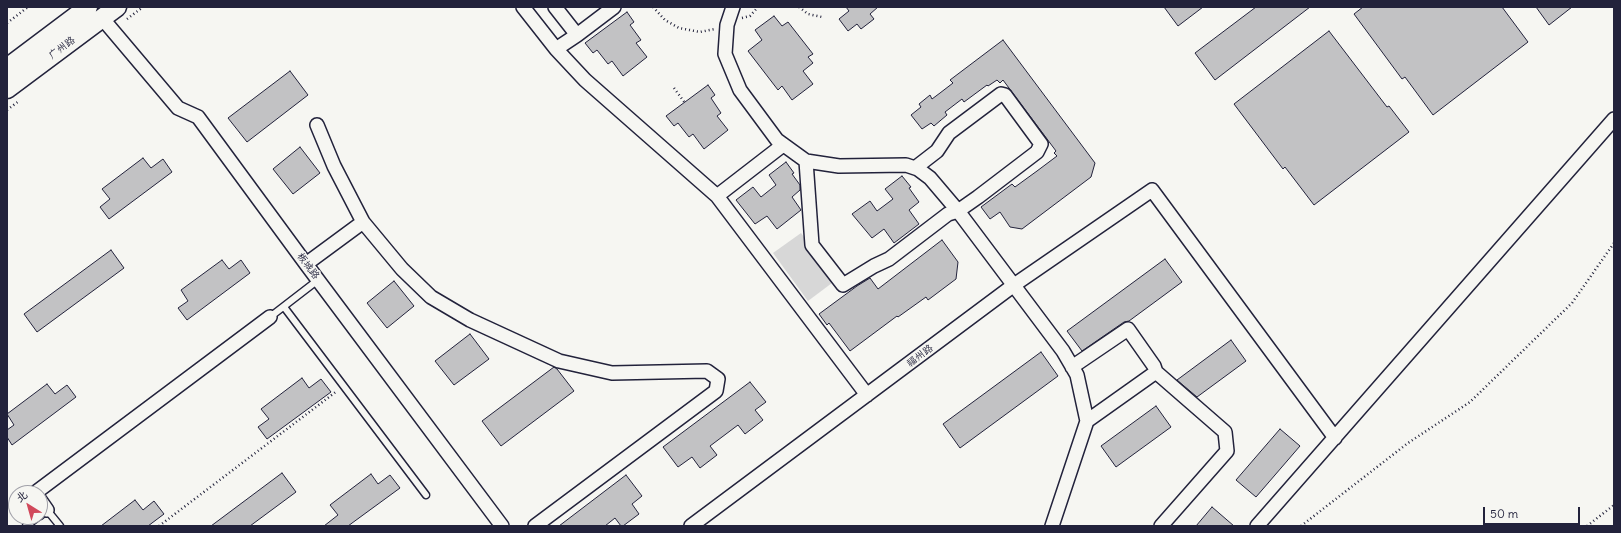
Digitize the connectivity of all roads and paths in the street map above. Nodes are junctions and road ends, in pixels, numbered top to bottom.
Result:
1 (28, 7) edge
2 (88, 7) edge
3 (117, 7) edge
4 (523, 7) edge
5 (555, 7) edge
6 (614, 7) edge
7 (653, 7) edge
8 (733, 7) edge
9 (758, 7) edge
10 (799, 7) edge
11 (102, 18) junction
12 (823, 19) dead end
13 (7, 23) edge
14 (727, 25) junction
15 (577, 35) junction
16 (556, 49) junction
17 (9, 77) edge
18 (674, 88) dead end
19 (685, 103) dead end
20 (1614, 119) edge
21 (317, 126) dead end
22 (783, 145) junction
23 (806, 161) junction
24 (915, 168) junction
25 (717, 196) junction
26 (958, 211) junction
27 (363, 222) junction
28 (1614, 243) edge
29 (306, 264) junction
30 (318, 280) junction
31 (1014, 286) junction
32 (284, 307) junction
33 (270, 317) joint
34 (1072, 367) junction
35 (1156, 372) junction
36 (344, 385) junction
37 (867, 395) junction
38 (1087, 421) junction
39 (1335, 438) junction
40 (46, 485) edge
41 (426, 495) dead end
42 (1614, 505) edge
43 (48, 517) edge
44 (60, 526) edge
45 (159, 526) edge
46 (502, 526) edge
47 (535, 526) edge
48 (691, 526) edge
49 (1052, 526) edge
50 (1161, 526) edge
51 (1257, 526) edge
52 (1301, 526) edge
53 (1587, 526) edge

1 - 13 path
2 - 17 main road, 广州路
3 - 11 main road, 广州路
4 - 16 street
5 - 15 street
6 - 15 street
7 - 14 path
8 - 14 street
9 - 14 path
10 - 12 path
11 - 17 main road, 广州路
11 - 29 street, 板城路
14 - 22 street
15 - 16 street
16 - 25 street
18 - 19 path
20 - 39 street
21 - 27 street
22 - 23 street
22 - 25 street
23 - 24 street
23 - 26 street
24 - 26 street
24 - 26 street
25 - 37 street
26 - 31 street
27 - 29 street
27 - 47 street
28 - 52 path
29 - 30 street, 板城路
30 - 32 lane
30 - 46 street, 板城路
31 - 34 street
31 - 37 street, 福州路
31 - 39 street, 福州路
32 - 33 lane
32 - 36 lane
33 - 40 street
34 - 35 street
34 - 38 street
35 - 38 street
35 - 50 street
36 - 41 lane
36 - 45 path
37 - 48 street, 福州路
38 - 49 street
39 - 51 street
42 - 53 path
43 - 44 lane

